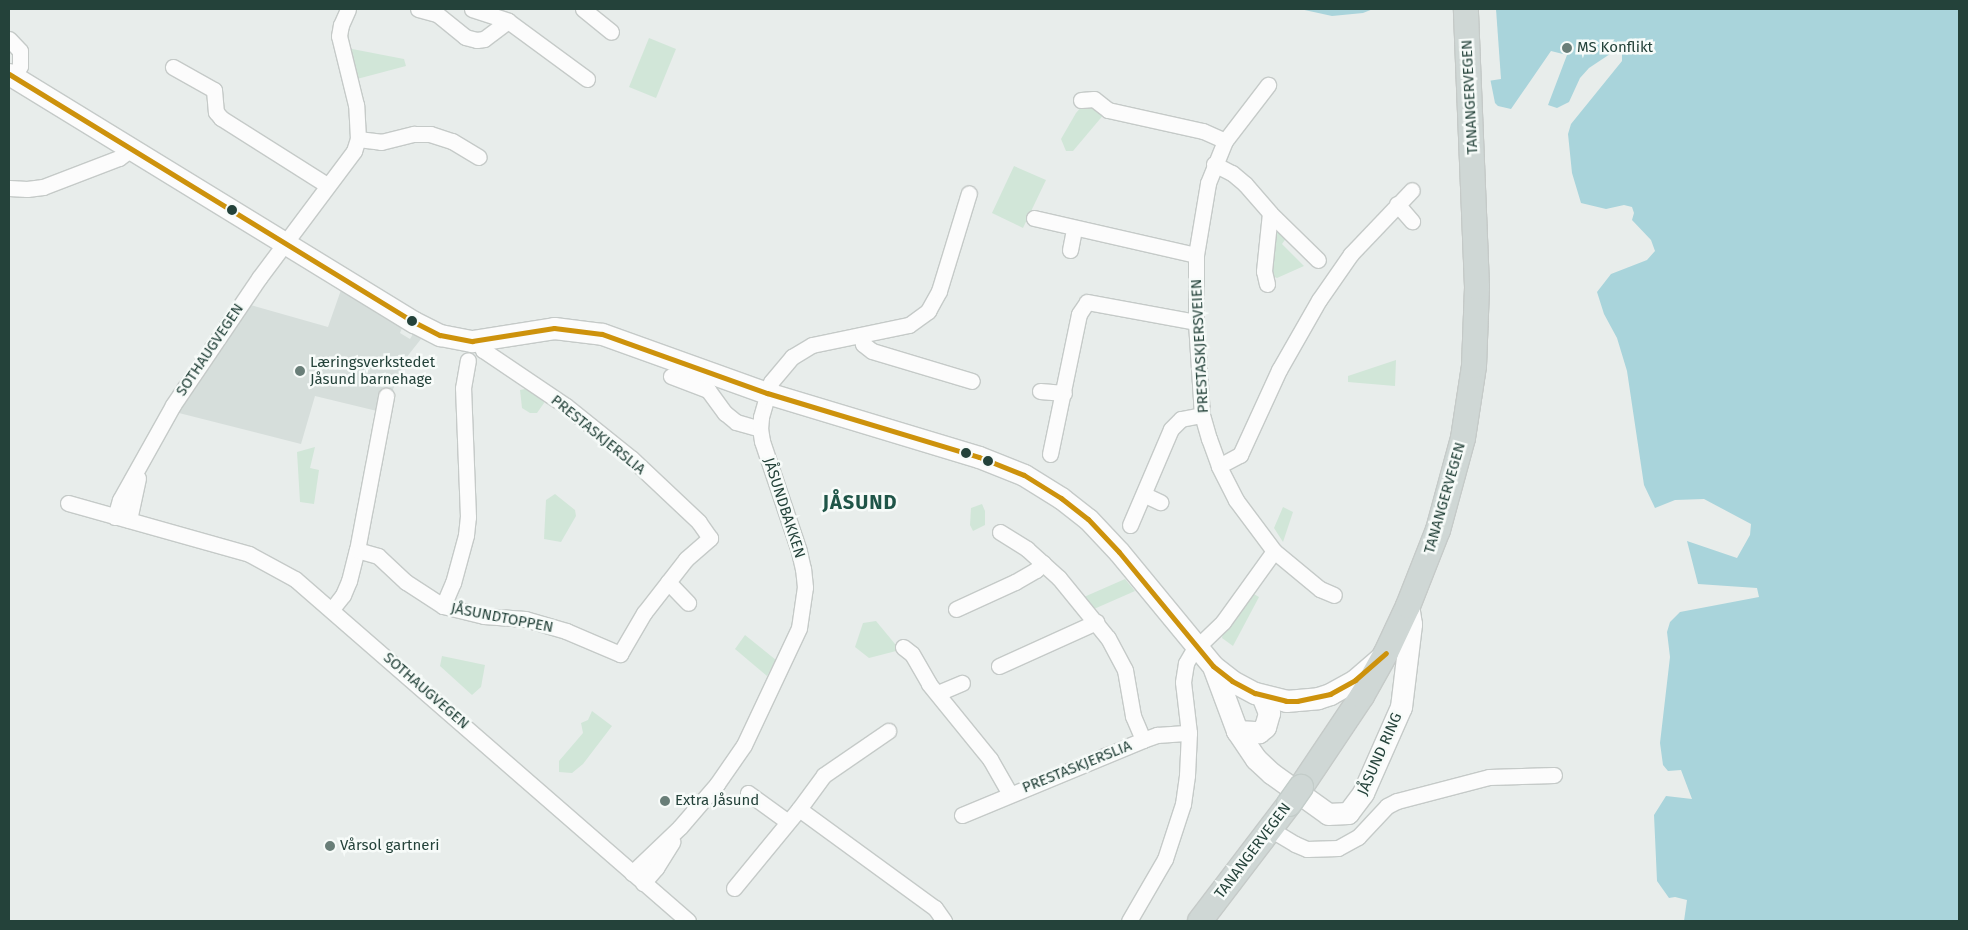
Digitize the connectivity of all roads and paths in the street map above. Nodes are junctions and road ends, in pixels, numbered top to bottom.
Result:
1 (348, 9) edge
2 (418, 9) edge
3 (472, 9) edge
4 (583, 9) edge
5 (1466, 9) edge
6 (451, 16) edge
7 (508, 21) junction
8 (611, 32) dead end
9 (9, 39) edge
10 (173, 67) dead end
11 (11, 76) edge
12 (587, 79) dead end
13 (1268, 85) dead end
14 (1081, 100) dead end
15 (358, 139) junction
16 (1226, 141) junction
17 (131, 149) junction
18 (479, 157) dead end
19 (1214, 164) junction
20 (327, 185) junction
21 (9, 188) edge
22 (1412, 190) dead end
23 (969, 193) dead end
24 (1397, 204) junction
25 (1270, 214) junction
26 (1034, 218) dead end
27 (1412, 221) dead end
28 (1074, 229) junction
29 (285, 242) junction
30 (1070, 250) dead end
31 (1196, 255) junction
32 (1318, 260) dead end
33 (1266, 284) dead end
34 (1196, 322) junction
35 (861, 334) junction
36 (481, 340) junction
37 (468, 360) dead end
38 (671, 376) dead end
39 (972, 381) dead end
40 (1040, 391) dead end
41 (767, 393) junction
42 (1064, 393) junction
43 (386, 396) dead end
44 (1202, 415) junction
45 (760, 428) junction
46 (1050, 454) dead end
47 (1218, 466) junction
48 (1145, 495) junction
49 (1160, 502) dead end
50 (68, 503) dead end
51 (122, 518) junction
52 (1130, 525) dead end
53 (1000, 532) dead end
54 (710, 538) joint
55 (357, 550) junction
56 (1274, 551) junction
57 (1043, 563) junction
58 (668, 582) junction
59 (1334, 596) dead end
60 (688, 603) dead end
61 (443, 606) junction
62 (1408, 606) junction
63 (332, 609) junction
64 (956, 609) dead end
65 (1096, 622) junction
66 (903, 646) dead end
67 (1197, 648) junction
68 (1386, 653) junction
69 (999, 666) dead end
70 (1213, 666) junction
71 (962, 683) dead end
72 (938, 693) junction
73 (1262, 696) junction
74 (888, 731) dead end
75 (1237, 731) junction
76 (1189, 733) junction
77 (1143, 740) junction
78 (1554, 775) dead end
79 (748, 793) dead end
80 (1010, 794) junction
81 (799, 809) junction
82 (962, 815) dead end
83 (788, 822) junction
84 (1270, 829) junction
85 (638, 878) junction
86 (734, 888) dead end
87 (688, 921) edge
88 (944, 921) edge
89 (1129, 921) edge
90 (1200, 921) edge

1 - 15 street
2 - 6 street
3 - 7 street
4 - 8 street
5 - 62 main road, TANANGERVEGEN
6 - 7 street
7 - 12 street
9 - 11 street
10 - 20 street
11 - 17 main road, JÅSUND RING
13 - 16 street, PRESTASKJERSVEIEN
14 - 16 street
15 - 18 street
15 - 20 street, SOTHAUGVEGEN
16 - 19 street, PRESTASKJERSVEIEN
17 - 21 street
17 - 29 main road, JÅSUND RING
19 - 25 street
19 - 31 street, PRESTASKJERSVEIEN
20 - 29 street, SOTHAUGVEGEN
22 - 24 street
23 - 35 street, JÅSUNDBAKKEN
24 - 27 street
24 - 47 street
25 - 32 street
25 - 33 street
26 - 28 street
28 - 30 street
28 - 31 street
29 - 36 main road, JÅSUND RING
29 - 51 street, SOTHAUGVEGEN
31 - 34 street, PRESTASKJERSVEIEN
34 - 42 street
34 - 44 street, PRESTASKJERSVEIEN
35 - 39 street
35 - 41 street, JÅSUNDBAKKEN
36 - 41 main road, JÅSUND RING
36 - 54 street, PRESTASKJERSLIA
37 - 61 street, JÅSUNDTOPPEN
38 - 45 street
40 - 42 street
41 - 45 street, JÅSUNDBAKKEN
41 - 67 main road, JÅSUND RING
42 - 46 street
43 - 55 street
44 - 47 street, PRESTASKJERSVEIEN
44 - 48 street
45 - 85 street, JÅSUNDBAKKEN
47 - 56 street, PRESTASKJERSVEIEN
48 - 49 street
48 - 52 street
50 - 51 street, SOTHAUGVEGEN
51 - 63 street, SOTHAUGVEGEN
53 - 57 street, PRESTASKJERSLIA
54 - 58 street, JÅSUNDTOPPEN
55 - 61 street, JÅSUNDTOPPEN
55 - 63 street
56 - 59 street, PRESTASKJERSVEIEN
56 - 67 street
57 - 64 street
57 - 65 street, PRESTASKJERSLIA
58 - 60 street
58 - 61 street, JÅSUNDTOPPEN
62 - 68 main road, TANANGERVEGEN
62 - 75 main road, JÅSUND RING
63 - 85 street, SOTHAUGVEGEN
65 - 69 street
65 - 77 street, PRESTASKJERSLIA
66 - 72 street, PRESTASKJERSLIA
67 - 70 main road, JÅSUND RING
67 - 76 street
68 - 73 main road, JÅSUND RING
68 - 84 main road, TANANGERVEGEN
70 - 73 main road, JÅSUND RING
70 - 75 main road, JÅSUND RING
71 - 72 street
72 - 80 street, PRESTASKJERSLIA
73 - 75 main road
74 - 81 street
76 - 77 street, PRESTASKJERSLIA
76 - 89 street
77 - 80 street, PRESTASKJERSLIA
78 - 84 street
79 - 83 street
80 - 82 street, PRESTASKJERSLIA
81 - 83 street
81 - 88 street
83 - 86 street
84 - 90 main road, TANANGERVEGEN
85 - 87 street, SOTHAUGVEGEN

